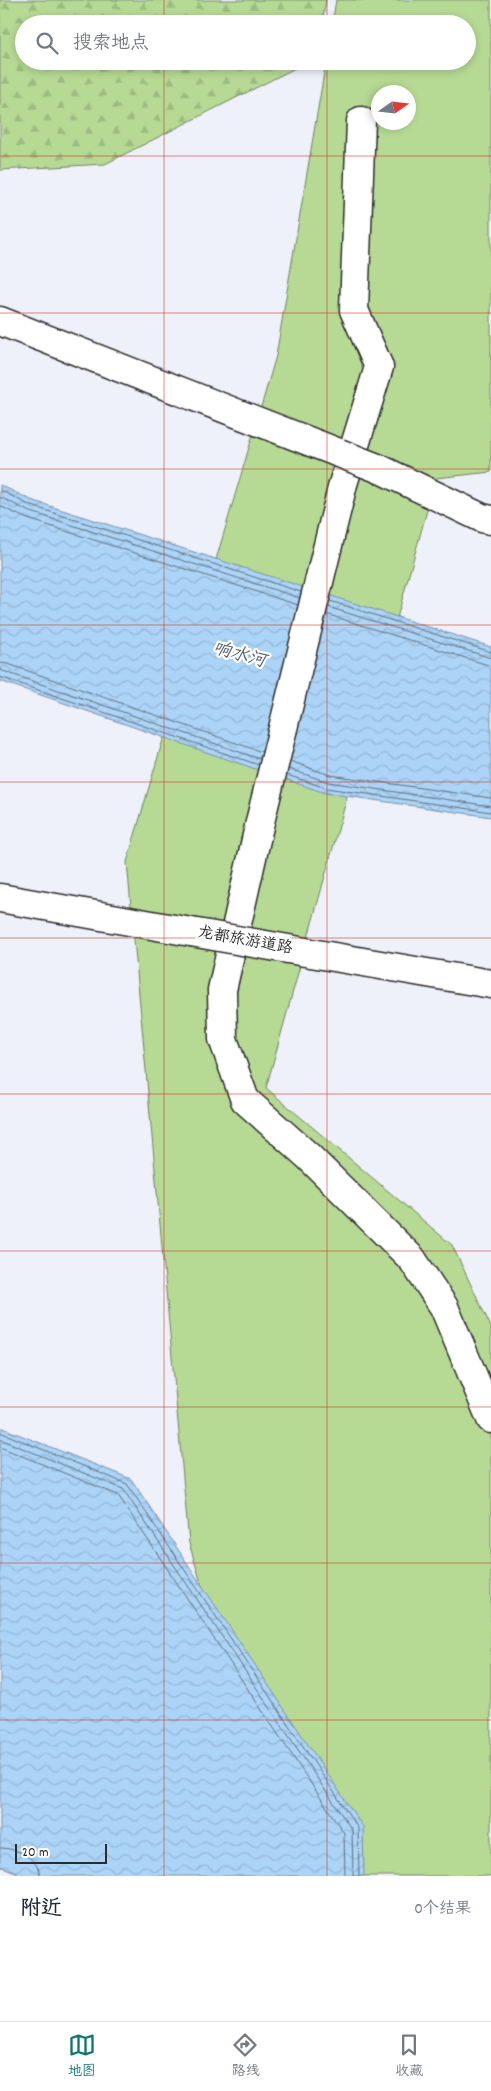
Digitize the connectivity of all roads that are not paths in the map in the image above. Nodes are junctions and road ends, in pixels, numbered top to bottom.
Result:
1 (362, 121) dead end
2 (0, 321) edge
3 (491, 520) edge
4 (0, 898) edge
5 (491, 984) edge
6 (491, 1419) edge

1 - 6 street
2 - 3 street, bridge
4 - 5 street, 龙都旅游道路, bridge

